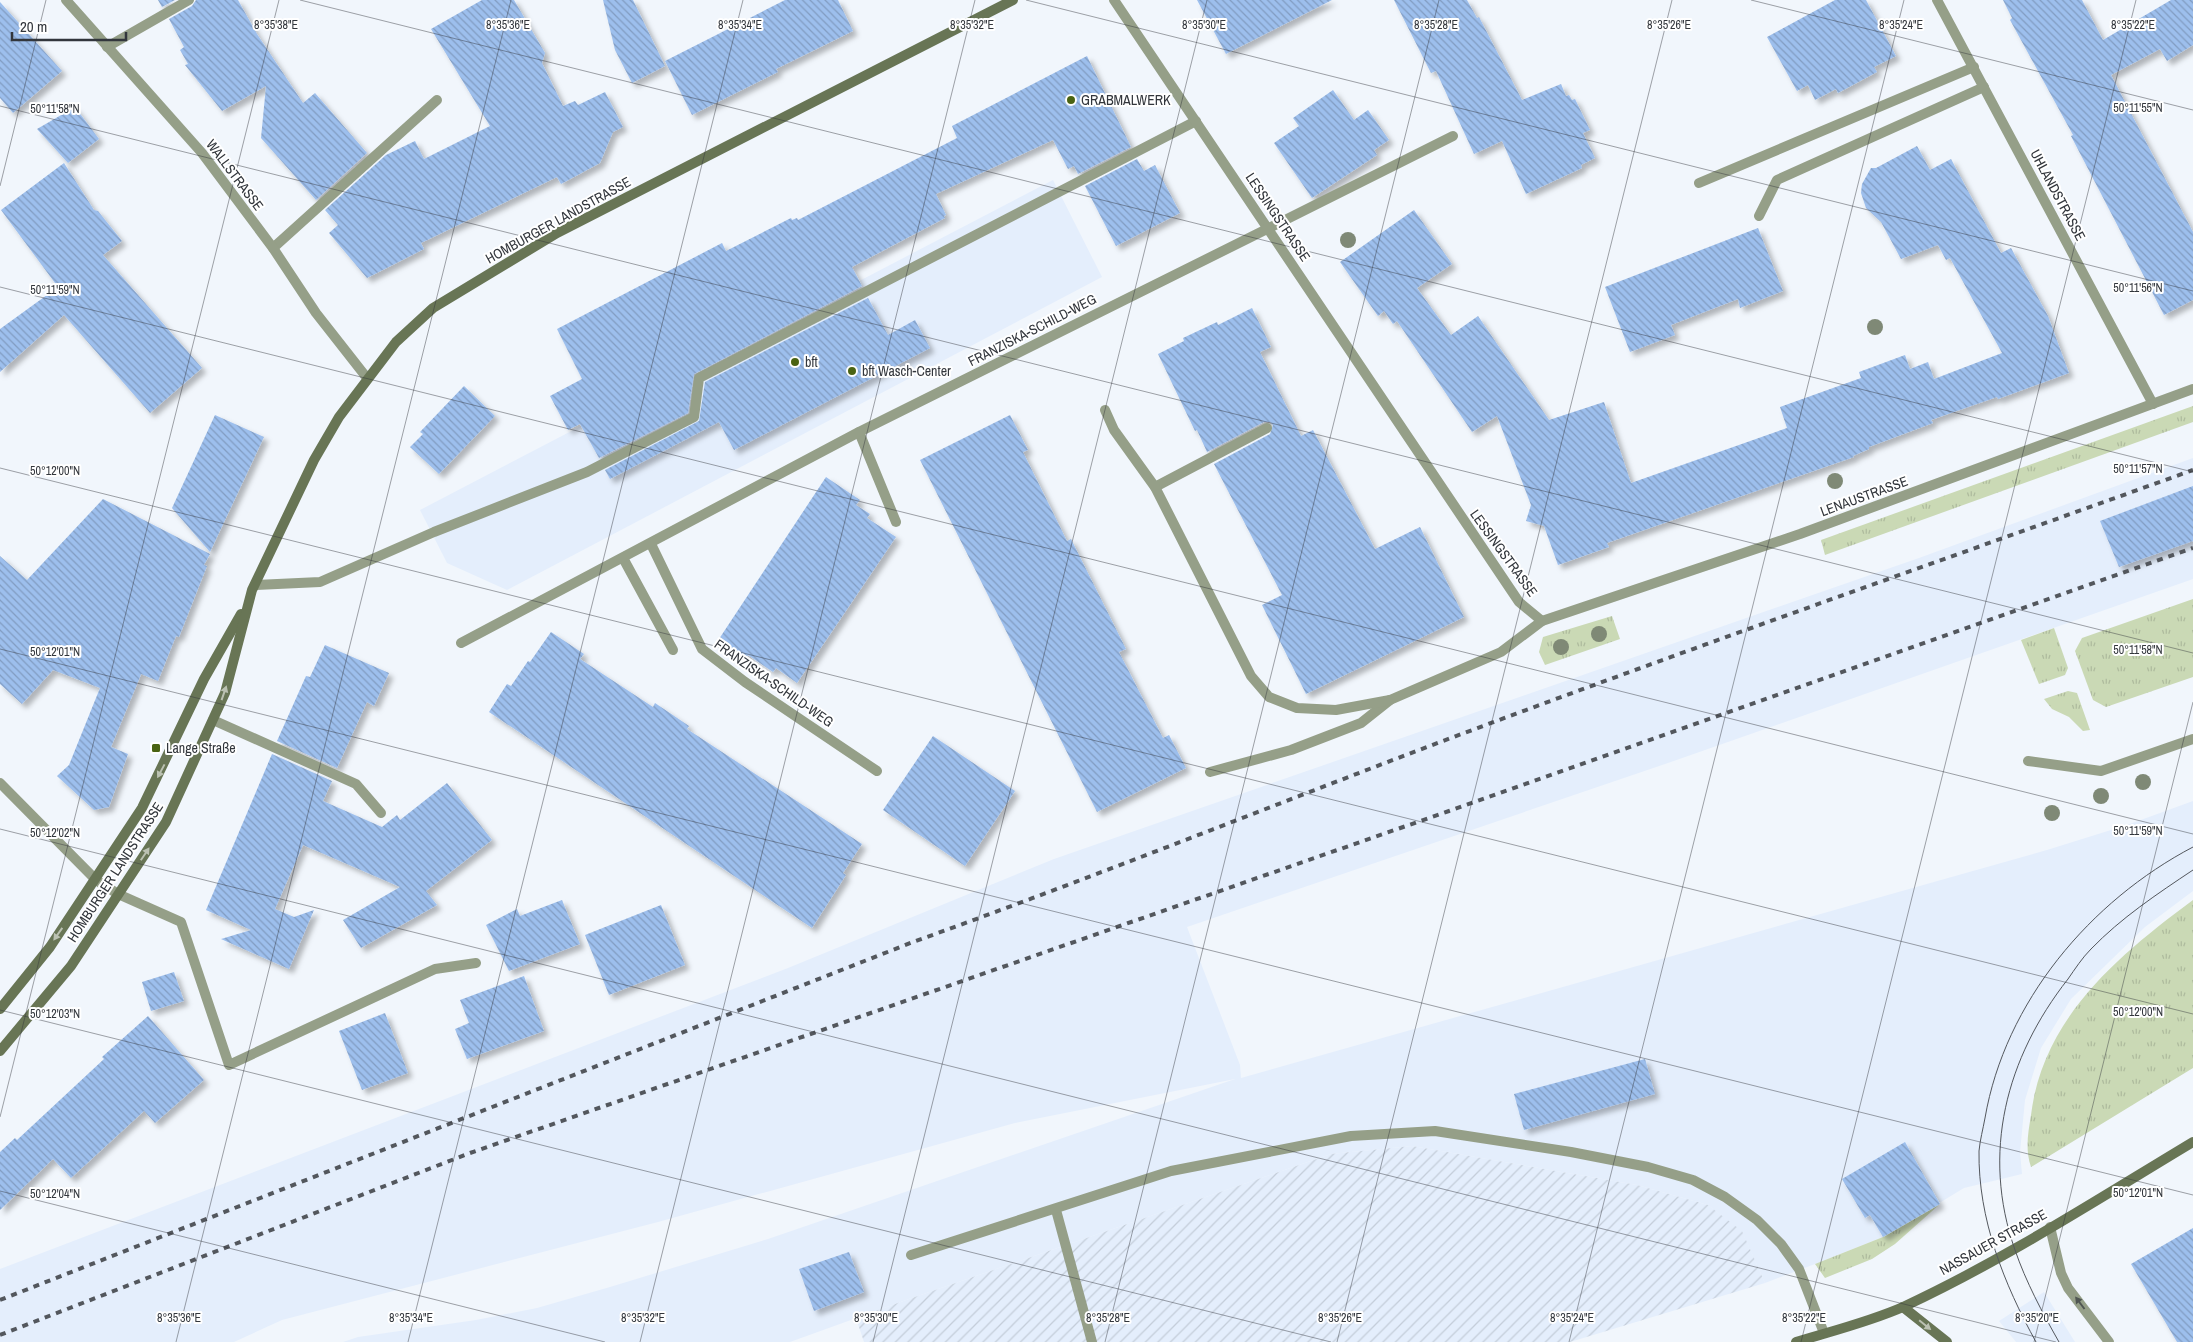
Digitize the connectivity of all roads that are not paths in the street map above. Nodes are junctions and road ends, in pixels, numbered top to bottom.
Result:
1 (66, 0) edge
2 (189, 0) edge
3 (1013, 0) edge
4 (1114, 0) edge
5 (1937, 0) edge
6 (108, 47) junction
7 (1974, 67) junction
8 (1984, 87) junction
9 (437, 100) dead end
10 (1196, 121) junction
11 (1453, 136) dead end
12 (1699, 183) dead end
13 (1759, 216) dead end
14 (1268, 228) junction
15 (272, 248) junction
16 (367, 378) junction
17 (2193, 390) edge
18 (2153, 404) junction
19 (1105, 410) dead end
20 (1267, 428) dead end
21 (859, 432) junction
22 (1154, 487) junction
23 (896, 522) dead end
24 (651, 544) junction
25 (623, 558) junction
26 (256, 585) junction
27 (248, 603) junction
28 (1542, 621) junction
29 (461, 643) dead end
30 (673, 650) dead end
31 (1390, 700) junction
32 (213, 720) junction
33 (2193, 739) edge
34 (2028, 761) dead end
35 (877, 771) dead end
36 (1210, 772) dead end
37 (0, 783) edge
38 (381, 813) dead end
39 (96, 880) junction
40 (118, 894) junction
41 (476, 963) dead end
42 (0, 1009) edge
43 (0, 1051) edge
44 (2193, 1142) edge
45 (1056, 1210) junction
46 (2050, 1227) junction
47 (911, 1255) dead end
48 (1903, 1307) junction
49 (1824, 1333) junction
50 (1092, 1342) edge
51 (1796, 1342) edge
52 (1947, 1342) edge
53 (2109, 1342) edge

1 - 6 street, WALLSTRASSE
2 - 6 street
3 - 16 main road, HOMBURGER LANDSTRASSE
4 - 10 street, LESSINGSTRASSE
5 - 7 street, UHLANDSTRASSE
6 - 15 street, WALLSTRASSE
7 - 8 street, UHLANDSTRASSE
7 - 12 street
8 - 13 street
8 - 18 street, UHLANDSTRASSE
9 - 15 street
10 - 14 street, LESSINGSTRASSE
10 - 26 street
11 - 14 street, FRANZISKA-SCHILD-WEG
14 - 21 street, FRANZISKA-SCHILD-WEG
14 - 28 street, LESSINGSTRASSE
15 - 16 street, WALLSTRASSE
16 - 26 main road, HOMBURGER LANDSTRASSE
17 - 18 street, LENAUSTRASSE
18 - 28 street, LENAUSTRASSE
19 - 22 street
20 - 22 street
21 - 23 street
21 - 24 street, FRANZISKA-SCHILD-WEG
22 - 31 street
24 - 25 street, FRANZISKA-SCHILD-WEG
24 - 35 street, FRANZISKA-SCHILD-WEG
25 - 29 street, FRANZISKA-SCHILD-WEG
25 - 30 street
26 - 27 main road, HOMBURGER LANDSTRASSE
32 -> 27 main road, HOMBURGER LANDSTRASSE
27 -> 39 main road, HOMBURGER LANDSTRASSE
28 - 31 street
31 - 36 street
32 - 38 street
40 -> 32 main road, HOMBURGER LANDSTRASSE
33 - 34 street
37 - 39 street
39 - 40 street
39 -> 42 main road, HOMBURGER LANDSTRASSE
40 - 41 street
40 - 43 main road, HOMBURGER LANDSTRASSE
44 - 46 main road, NASSAUER STRASSE
45 - 47 street
45 - 49 street
45 - 50 street
46 - 48 main road, NASSAUER STRASSE
53 -> 46 street
48 - 49 main road, NASSAUER STRASSE
48 -> 52 main road
49 - 51 main road, NASSAUER STRASSE

